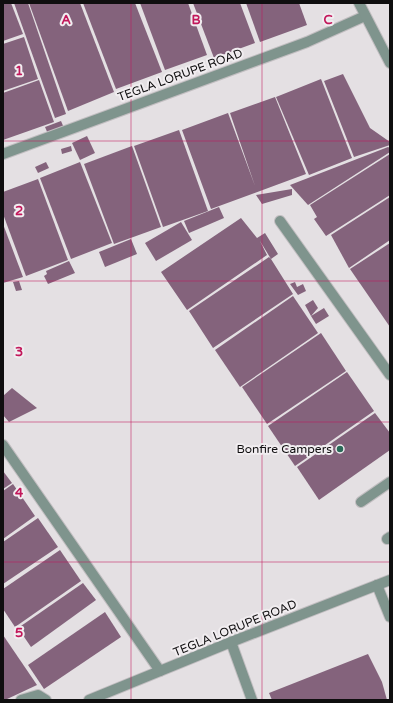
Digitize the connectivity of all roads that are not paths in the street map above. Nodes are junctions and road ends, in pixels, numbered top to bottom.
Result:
1 (359, 3) edge
2 (365, 16) junction
3 (390, 63) edge
4 (3, 154) edge
5 (280, 221) dead end
6 (390, 375) edge
7 (3, 445) edge
8 (390, 482) edge
9 (361, 502) dead end
10 (390, 580) edge
11 (377, 585) junction
12 (390, 617) edge
13 (231, 642) junction
14 (160, 671) junction
15 (93, 699) edge
16 (21, 700) edge
17 (46, 700) edge
18 (252, 700) edge

1 - 2 street
2 - 3 street
2 - 4 street, TEGLA LORUPE ROAD
5 - 6 street
7 - 14 street
8 - 9 street
10 - 11 street, TEGLA LORUPE ROAD
11 - 12 street
11 - 13 street, TEGLA LORUPE ROAD
13 - 14 street, TEGLA LORUPE ROAD
13 - 18 street
14 - 15 street, TEGLA LORUPE ROAD
16 - 17 street

